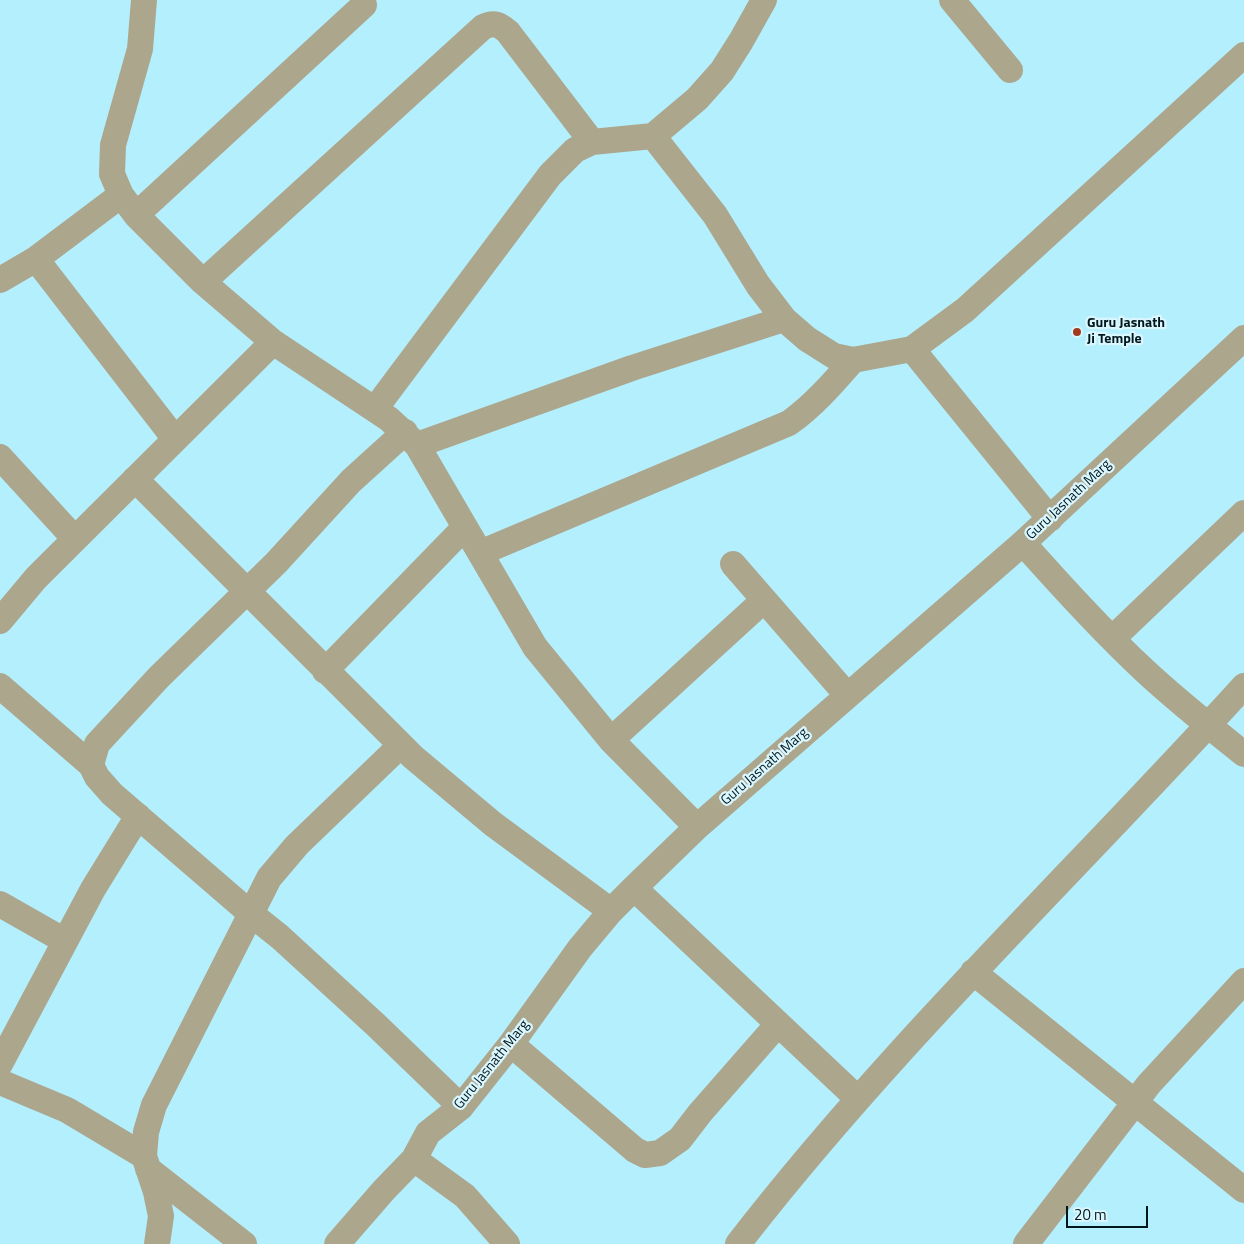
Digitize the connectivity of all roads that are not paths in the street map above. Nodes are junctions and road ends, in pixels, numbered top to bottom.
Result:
1 (144, 0) edge
2 (764, 0) edge
3 (952, 0) edge
4 (364, 5) dead end
5 (1244, 54) edge
6 (1010, 70) dead end
7 (653, 136) junction
8 (592, 142) junction
9 (128, 205) junction
10 (36, 259) junction
11 (0, 280) edge
12 (203, 282) junction
13 (784, 319) junction
14 (1244, 338) edge
15 (273, 342) junction
16 (912, 349) junction
17 (853, 360) junction
18 (375, 409) junction
19 (411, 438) junction
20 (175, 439) junction
21 (0, 457) edge
22 (135, 479) junction
23 (1244, 513) edge
24 (1050, 519) junction
25 (465, 527) junction
26 (75, 539) junction
27 (1023, 543) junction
28 (480, 552) junction
29 (733, 564) dead end
30 (246, 592) junction
31 (764, 600) junction
32 (0, 621) edge
33 (1113, 638) junction
34 (325, 670) junction
35 (0, 686) edge
36 (1244, 686) edge
37 (847, 695) junction
38 (1208, 726) junction
39 (611, 740) junction
40 (401, 745) junction
41 (1244, 754) edge
42 (91, 766) junction
43 (138, 816) junction
44 (697, 826) junction
45 (634, 888) junction
46 (0, 904) edge
47 (611, 911) junction
48 (250, 913) junction
49 (65, 940) junction
50 (973, 972) junction
51 (1244, 981) edge
52 (778, 1024) junction
53 (511, 1044) junction
54 (0, 1064) edge
55 (0, 1082) edge
56 (858, 1099) junction
57 (1134, 1103) junction
58 (460, 1107) junction
59 (414, 1159) junction
60 (146, 1162) junction
61 (1244, 1190) edge
62 (157, 1244) edge
63 (244, 1244) edge
64 (337, 1244) edge
65 (507, 1244) edge
66 (738, 1244) edge
67 (1026, 1244) edge

1 - 9 street
2 - 7 street
3 - 6 street
4 - 9 street
5 - 16 street
7 - 8 street
7 - 13 street
8 - 12 street
8 - 18 street
9 - 10 street
9 - 12 street
10 - 11 street
10 - 20 street
12 - 15 street
13 - 17 street
13 - 19 street
14 - 24 street, Guru Jasnath Marg
15 - 18 street
15 - 20 street
16 - 17 street
16 - 24 street
17 - 28 street
18 - 19 street
19 - 25 street
19 - 30 street
20 - 22 street
21 - 26 street
22 - 26 street
22 - 30 street
23 - 33 street
24 - 27 street, Guru Jasnath Marg
25 - 28 street
25 - 34 street
26 - 32 street
27 - 33 street
27 - 37 street, Guru Jasnath Marg
28 - 39 street
29 - 31 street
30 - 34 street
30 - 42 street
31 - 37 street
31 - 39 street
33 - 38 street
34 - 40 street
35 - 42 street
36 - 38 street
37 - 44 street, Guru Jasnath Marg
38 - 41 street
38 - 50 street
39 - 44 street
40 - 47 street
40 - 48 street
42 - 43 street
43 - 48 street
43 - 49 street
44 - 45 street, Guru Jasnath Marg
45 - 47 street, Guru Jasnath Marg
45 - 52 street
46 - 49 street
47 - 53 street, Guru Jasnath Marg
48 - 58 street
48 - 60 street
49 - 54 street
50 - 56 street
50 - 57 street
51 - 57 street
52 - 53 street
52 - 56 street
53 - 58 street, Guru Jasnath Marg
55 - 60 street
56 - 66 street
57 - 61 street
57 - 67 street
58 - 59 street, Guru Jasnath Marg
59 - 64 street, Guru Jasnath Marg
59 - 65 street
60 - 62 street
60 - 63 street

